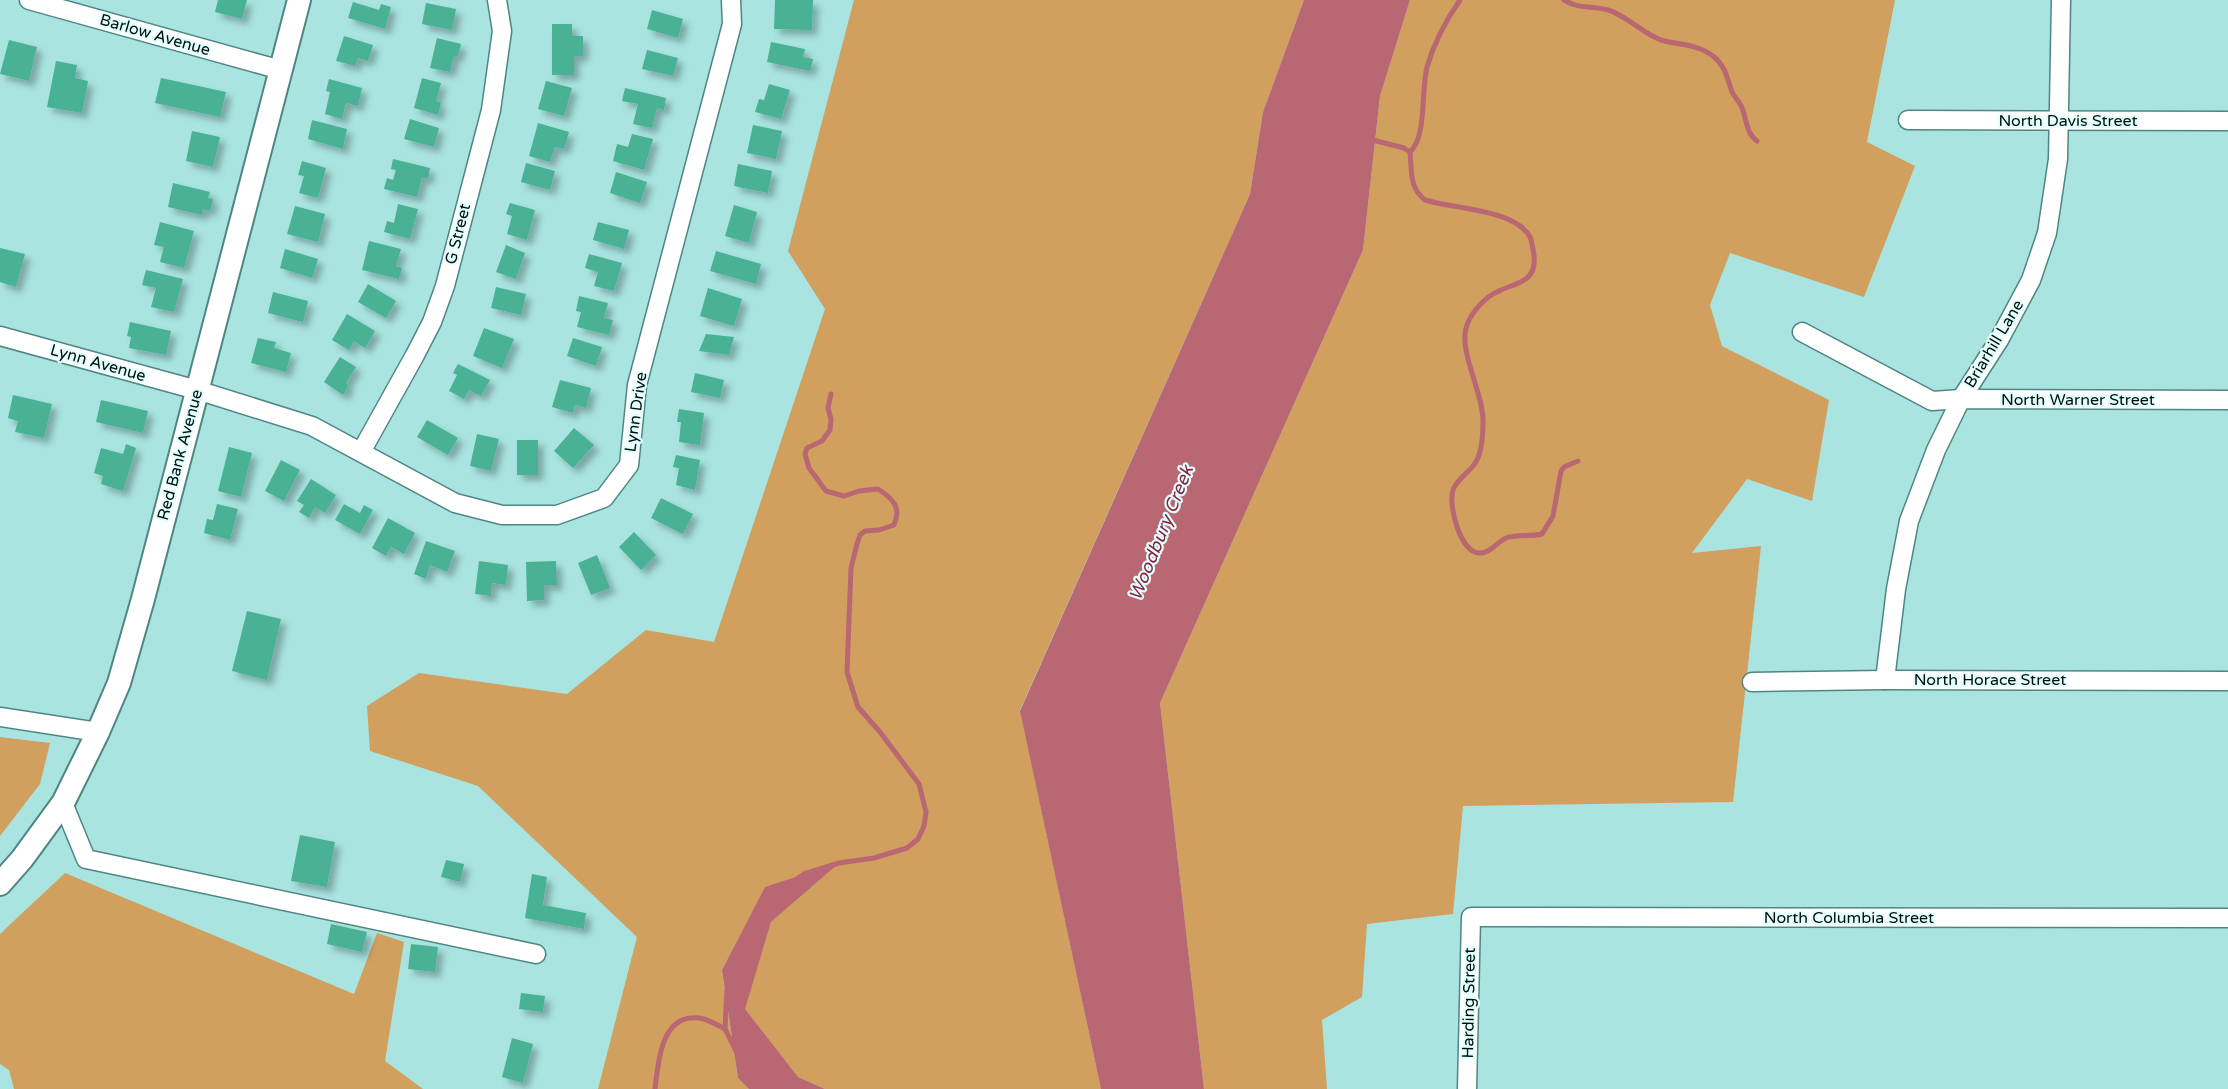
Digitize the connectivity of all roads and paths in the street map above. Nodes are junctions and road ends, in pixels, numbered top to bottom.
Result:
1 (29, 0) edge
2 (299, 0) edge
3 (497, 0) edge
4 (730, 0) edge
5 (2061, 0) edge
6 (281, 70) junction
7 (1908, 120) dead end
8 (2060, 121) junction
9 (2228, 121) edge
10 (1802, 332) dead end
11 (0, 336) edge
12 (197, 390) junction
13 (1961, 399) junction
14 (2228, 400) edge
15 (361, 452) junction
16 (1885, 680) junction
17 (2228, 681) edge
18 (1752, 682) dead end
19 (0, 717) edge
20 (98, 732) junction
21 (63, 803) junction
22 (0, 884) edge
23 (1470, 917) joint
24 (2228, 918) edge
25 (536, 954) dead end
26 (1467, 1089) edge

1 - 6 street, Barlow Avenue
2 - 6 street, Red Bank Avenue
3 - 15 street, G Street
4 - 15 street, Lynn Drive
5 - 8 street, Briarhill Lane
6 - 12 street, Red Bank Avenue
7 - 8 street, North Davis Street
8 - 9 street, North Davis Street
8 - 13 street, Briarhill Lane
10 - 13 street, North Warner Street
11 - 12 street, Lynn Avenue
12 - 15 street, Lynn Drive
12 - 20 street, Red Bank Avenue
13 - 14 street, North Warner Street
13 - 16 street, Briarhill Lane
16 - 17 street, North Horace Street
16 - 18 street, North Horace Street
19 - 20 street
20 - 21 street, Red Bank Avenue
21 - 22 street, Red Bank Avenue
21 - 25 street
23 - 24 street, North Columbia Street
23 - 26 street, Harding Street

